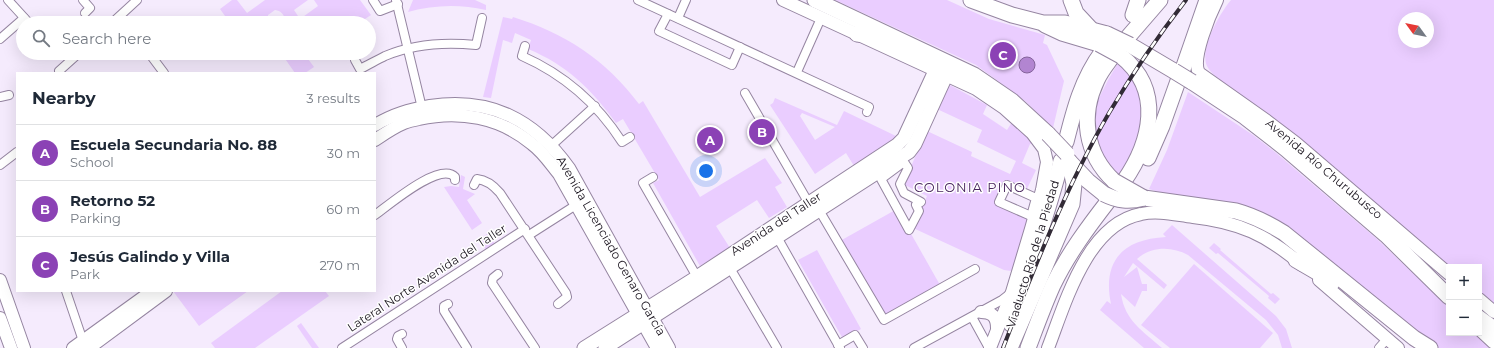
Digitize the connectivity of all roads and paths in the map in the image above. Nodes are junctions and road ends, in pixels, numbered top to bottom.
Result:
1 (8, 0) edge
2 (83, 0) edge
3 (137, 0) edge
4 (373, 0) edge
5 (638, 0) edge
6 (686, 0) edge
7 (783, 0) edge
8 (815, 0) edge
9 (971, 0) edge
10 (1071, 0) edge
11 (1138, 0) edge
12 (1148, 0) edge
13 (1160, 0) edge
14 (1207, 0) edge
15 (1218, 0) edge
16 (397, 2) edge
17 (85, 13) dead end
18 (668, 14) junction
19 (120, 15) edge
20 (1133, 15) junction
21 (22, 16) edge
22 (482, 18) dead end
23 (678, 18) junction
24 (821, 18) junction
25 (1043, 23) junction
26 (16, 27) edge
27 (1090, 28) junction
28 (857, 34) junction
29 (0, 39) edge
30 (901, 39) junction
31 (1115, 45) junction
32 (525, 46) dead end
33 (740, 47) junction
34 (408, 49) junction
35 (71, 60) edge
36 (154, 60) edge
37 (355, 60) dead end
38 (60, 72) edge
39 (163, 72) edge
40 (797, 72) junction
41 (941, 73) junction
42 (1185, 74) junction
43 (744, 93) dead end
44 (9, 95) dead end
45 (0, 98) edge
46 (595, 106) junction
47 (422, 108) junction
48 (867, 112) dead end
49 (486, 113) junction
50 (377, 131) edge
51 (630, 137) dead end
52 (552, 145) junction
53 (16, 153) edge
54 (1066, 154) junction
55 (0, 165) edge
56 (564, 171) junction
57 (653, 177) dead end
58 (881, 178) joint
59 (1338, 178) junction
60 (455, 180) dead end
61 (474, 185) dead end
62 (1116, 190) junction
63 (576, 205) junction
64 (814, 209) junction
65 (1361, 213) junction
66 (376, 214) edge
67 (1031, 216) joint
68 (527, 232) junction
69 (777, 237) junction
70 (749, 249) junction
71 (1032, 255) junction
72 (1296, 260) junction
73 (730, 268) junction
74 (975, 270) dead end
75 (1446, 271) edge
76 (498, 274) dead end
77 (696, 277) junction
78 (0, 280) edge
79 (1053, 285) junction
80 (66, 292) edge
81 (160, 292) edge
82 (1012, 292) junction
83 (1446, 293) edge
84 (1480, 300) edge
85 (448, 304) dead end
86 (558, 304) dead end
87 (1376, 308) junction
88 (1494, 312) edge
89 (977, 314) junction
90 (646, 316) junction
91 (0, 318) edge
92 (1482, 318) edge
93 (1494, 327) edge
94 (997, 328) junction
95 (1482, 330) edge
96 (402, 334) dead end
97 (1387, 339) junction
98 (1494, 341) edge
99 (1418, 343) edge
100 (82, 346) edge
101 (839, 346) edge
102 (11, 348) edge
103 (24, 348) edge
104 (342, 348) edge
105 (402, 348) edge
106 (467, 348) edge
107 (535, 348) edge
108 (584, 348) edge
109 (605, 348) edge
110 (657, 348) edge
111 (670, 348) edge
112 (777, 348) edge
113 (863, 348) edge
114 (914, 348) edge
115 (990, 348) edge
116 (1004, 348) edge
117 (1010, 348) edge
118 (1028, 348) edge
119 (1039, 348) edge
120 (1048, 348) edge
121 (1379, 348) edge
122 (1398, 348) edge
123 (1430, 348) edge

1 - 21 street
2 - 17 street
3 - 19 street
4 - 16 street
5 - 18 street
6 - 23 street
7 - 24 main road
8 - 30 highway
9 - 25 highway
10 - 27 highway
11 - 20 highway
12 - 20 highway, Viaducto Río de la Piedad
13 - 31 highway
14 - 42 highway
15 - 42 main road
16 - 34 street
18 - 23 street
18 - 33 street
20 - 31 highway, Viaducto Río de la Piedad
22 - 34 street
23 - 33 street
24 - 28 main road
24 - 40 street
25 - 27 highway
25 - 31 highway
26 - 29 street
27 - 31 highway
28 - 30 highway
28 - 41 main road
30 - 54 highway, bridge
31 - 42 highway
31 - 54 highway, Viaducto Río de la Piedad
31 - 62 highway
31 - 62 highway
32 - 46 street
33 - 40 street
34 - 37 street
34 - 47 street
35 - 38 street
36 - 39 street
40 - 48 street
41 - 64 main road, Avenida del Taller
41 - 82 main road, Viaducto Río de la Piedad
42 - 59 main road, Avenida Río Churubusco
42 - 62 highway
42 - 65 highway
43 - 64 street
44 - 45 street
46 - 51 street
46 - 52 street
47 - 49 main road, Avenida Licenciado Genaro García
47 - 50 main road, Avenida Licenciado Genaro García
49 - 50 main road, Avenida Licenciado Genaro García
49 - 52 main road, Avenida Licenciado Genaro García
49 - 56 main road, Avenida Licenciado Genaro García
52 - 56 main road, Avenida Licenciado Genaro García
53 - 55 street
54 - 62 highway
54 - 71 highway, Viaducto Río de la Piedad
54 - 117 highway
56 - 63 main road, Avenida Licenciado Genaro García
56 - 90 main road, Avenida Licenciado Genaro García
57 - 77 street
58 - 58 street
59 - 65 highway
59 - 75 main road, Avenida Río Churubusco
60 - 66 street
61 - 68 street
62 - 79 highway, Viaducto Río de la Piedad
62 - 87 highway, bridge
63 - 68 street, Lateral Norte Avenida del Taller
63 - 90 main road, Avenida Licenciado Genaro García
64 - 69 main road, Avenida del Taller
64 - 70 main road, Avenida del Taller
64 - 74 street
65 - 83 highway
67 - 67 street
68 - 86 street
68 - 104 street, Lateral Norte Avenida del Taller
69 - 70 main road, Avenida del Taller
69 - 101 street
70 - 73 main road, Avenida del Taller
70 - 77 main road, Avenida del Taller
71 - 82 highway
71 - 116 highway, Viaducto Río de la Piedad
72 - 87 highway
72 - 97 main road
72 - 120 main road
73 - 90 main road, Avenida del Taller
73 - 112 street
76 - 107 street
77 - 90 main road, Avenida del Taller
78 - 103 main road
79 - 118 highway, Viaducto Río de la Piedad
79 - 119 highway
80 - 100 street
81 - 100 main road
82 - 89 street
82 - 94 main road, Viaducto Río de la Piedad
84 - 88 main road
85 - 106 street
87 - 99 highway
89 - 94 main road
89 - 114 street
89 - 115 street
90 - 108 main road, Avenida del Taller
90 - 109 main road, Avenida del Taller
90 - 110 main road, Avenida Licenciado Genaro García
90 - 111 main road, Avenida Licenciado Genaro García
91 - 102 main road
92 - 93 main road
94 - 115 main road, Viaducto Río de la Piedad
95 - 98 highway
96 - 105 street
97 - 121 street
97 - 122 main road
99 - 123 highway
101 - 113 street

